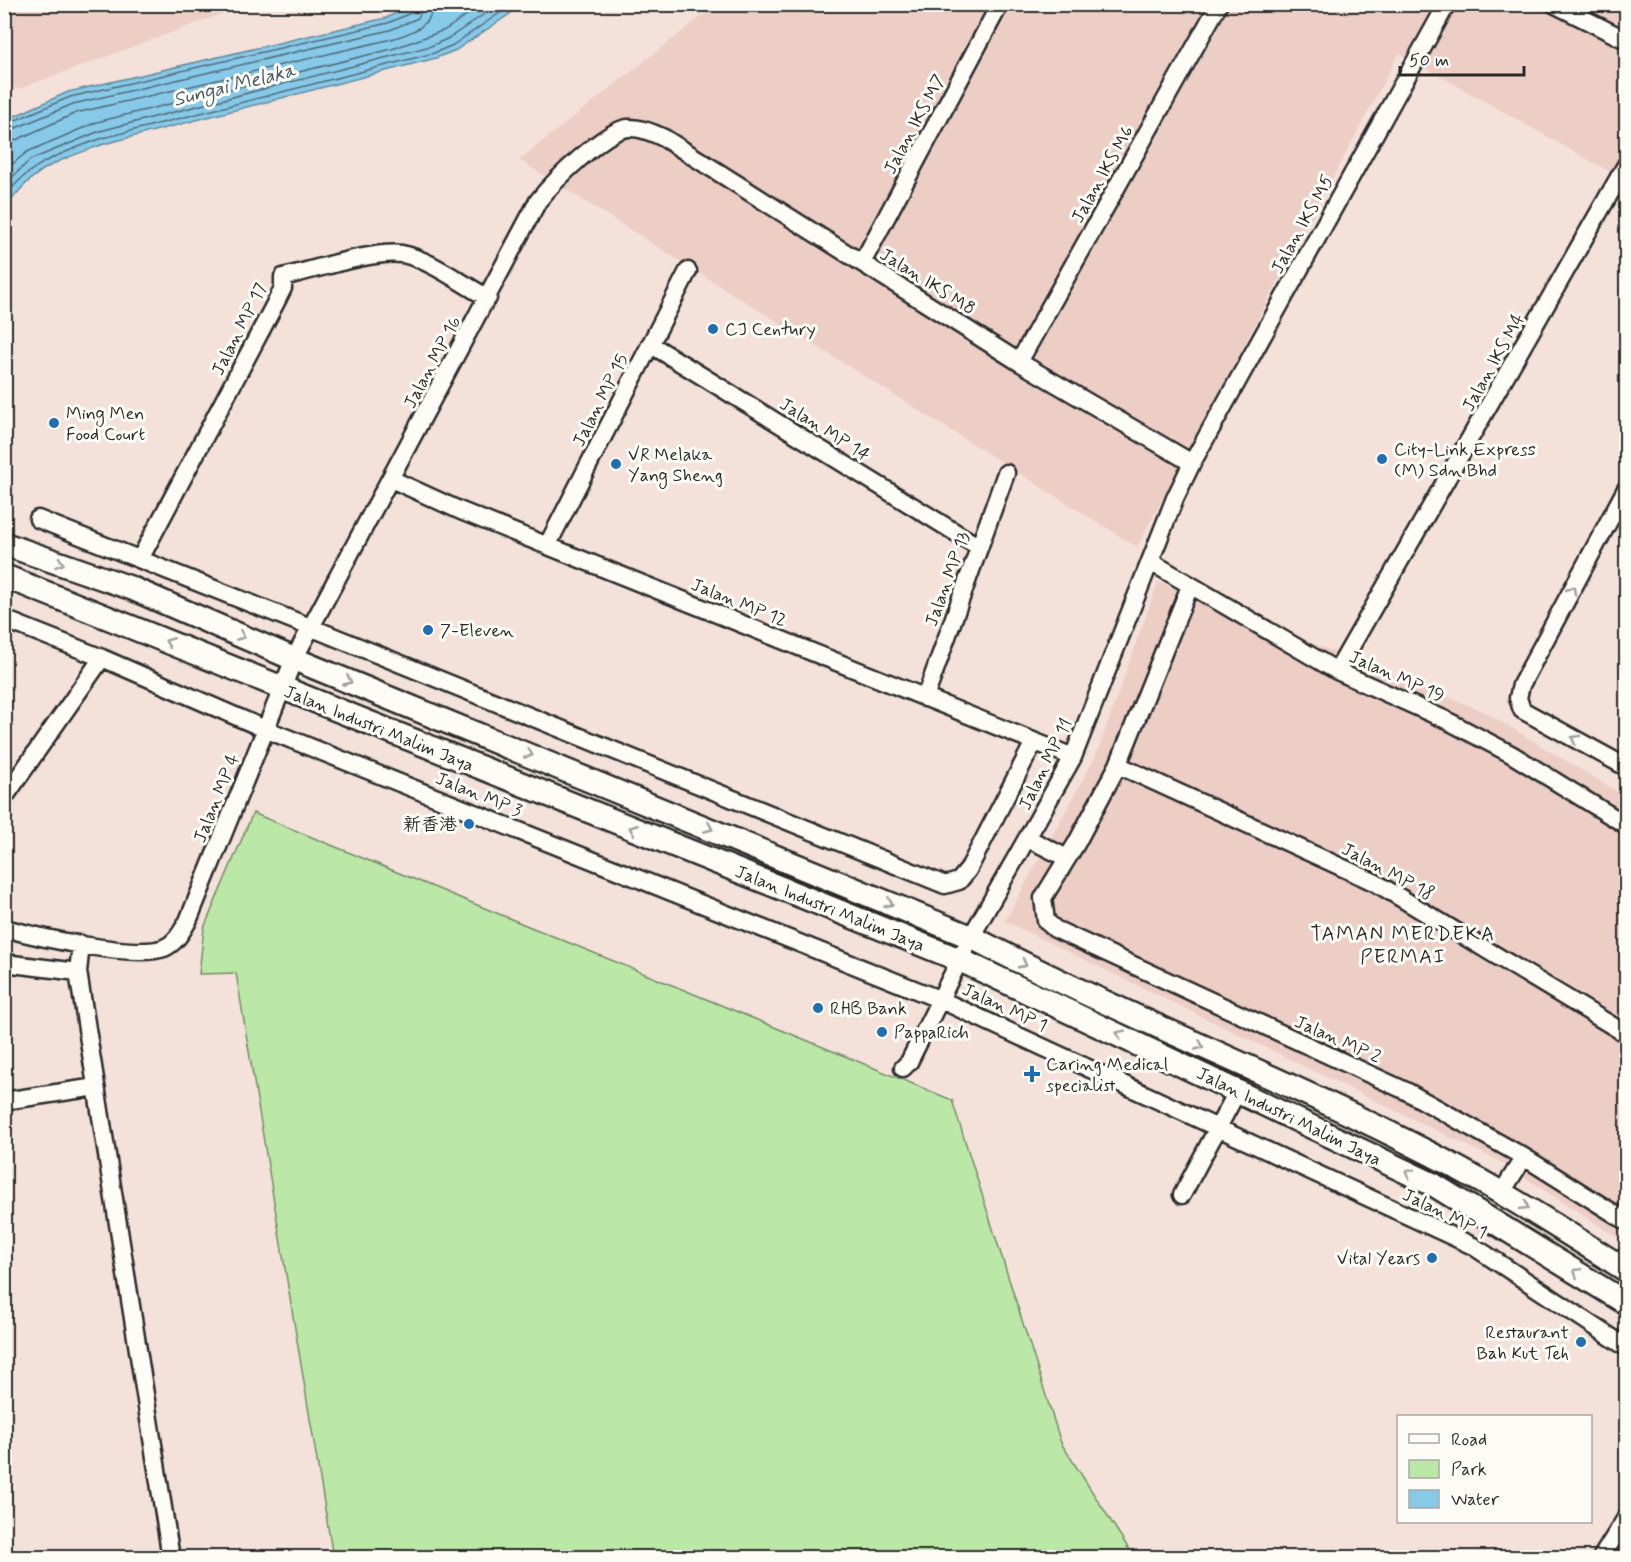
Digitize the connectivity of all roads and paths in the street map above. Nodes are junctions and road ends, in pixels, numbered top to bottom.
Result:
1 (1000, 4) edge
2 (1219, 4) edge
3 (1447, 4) edge
4 (1554, 4) edge
5 (1626, 40) edge
6 (645, 130) joint
7 (1626, 165) edge
8 (862, 263) junction
9 (688, 271) dead end
10 (488, 298) junction
11 (650, 344) junction
12 (1019, 362) junction
13 (1192, 463) junction
14 (1006, 473) dead end
15 (391, 479) junction
16 (1626, 489) edge
17 (38, 519) dead end
18 (4, 544) edge
19 (547, 546) junction
20 (979, 547) junction
21 (141, 559) junction
22 (1151, 562) junction
23 (4, 576) edge
24 (1190, 586) junction
25 (4, 619) edge
26 (310, 627) junction
27 (102, 658) junction
28 (294, 659) junction
29 (1337, 671) junction
30 (281, 688) junction
31 (924, 698) junction
32 (265, 729) junction
33 (1035, 742) junction
34 (1073, 758) junction
35 (1118, 765) junction
36 (1626, 767) edge
37 (4, 798) edge
38 (1626, 825) edge
39 (1029, 839) junction
40 (1067, 858) junction
41 (4, 928) edge
42 (971, 937) junction
43 (81, 944) junction
44 (960, 960) junction
45 (4, 963) edge
46 (78, 972) junction
47 (941, 1000) junction
48 (1626, 1034) edge
49 (903, 1068) dead end
50 (96, 1087) junction
51 (1238, 1090) junction
52 (4, 1101) edge
53 (1219, 1127) junction
54 (1524, 1157) junction
55 (1502, 1192) junction
56 (1182, 1195) dead end
57 (1626, 1221) edge
58 (1626, 1270) edge
59 (1626, 1303) edge
60 (1626, 1347) edge
61 (1626, 1518) edge
62 (171, 1557) edge
63 (1601, 1557) edge

1 - 8 street, Jalan IKS M7
2 - 12 street, Jalan IKS M6
3 - 13 street, Jalan IKS M5
4 - 5 street
6 - 8 street, Jalan IKS M8
6 - 10 street, Jalan MP 16
7 - 29 street, Jalan IKS M4
8 - 12 street, Jalan IKS M8
9 - 11 street, Jalan MP 15
10 - 15 street, Jalan MP 16
10 - 21 street, Jalan MP 17
11 - 19 street, Jalan MP 15
11 - 20 street, Jalan MP 14
12 - 13 street, Jalan IKS M8
13 - 22 street, Jalan MP 11
14 - 20 street, Jalan MP 13
15 - 19 street, Jalan MP 12
15 - 26 street, Jalan MP 16
36 -> 16 street
17 - 21 street
18 -> 28 main road, Jalan Industri Malim Jaya
19 - 31 street, Jalan MP 12
20 - 31 street, Jalan MP 13
21 - 26 street
22 - 24 street, Jalan MP 19
22 - 34 street, Jalan MP 11
30 -> 23 main road, Jalan Industri Malim Jaya
24 - 29 street, Jalan MP 19
24 - 35 street
25 - 27 street, Jalan MP 3
26 - 28 street, Jalan MP 16
26 - 33 street
27 - 32 street, Jalan MP 3
27 - 37 street
28 - 30 street, Jalan MP 4
28 -> 42 main road, Jalan Industri Malim Jaya
29 - 38 street, Jalan MP 19
30 - 32 street, Jalan MP 4
44 -> 30 main road, Jalan Industri Malim Jaya
31 - 33 street, Jalan MP 12
32 - 43 street, Jalan MP 4
32 - 47 street, Jalan MP 3
33 - 34 street, Jalan MP 12
34 - 39 street, Jalan MP 11
35 - 40 street
35 - 48 street, Jalan MP 18
39 - 40 street
39 - 42 street, Jalan MP 11
40 - 54 street, Jalan MP 2
41 - 43 street
42 - 44 street, Jalan MP 11
42 -> 55 main road, Jalan Industri Malim Jaya
43 - 46 street
44 - 47 street, Jalan MP 11
51 -> 44 main road, Jalan Industri Malim Jaya
45 - 46 street
46 - 50 street
47 - 49 street, Jalan MP 11
47 - 53 street, Jalan MP 1
50 - 52 street
50 - 62 street
51 - 53 street
59 -> 51 main road, Jalan Industri Malim Jaya
53 - 56 street
53 - 60 street, Jalan MP 1
54 - 55 street
54 - 57 street, Jalan MP 2
55 -> 58 main road, Jalan Industri Malim Jaya
61 - 63 street

